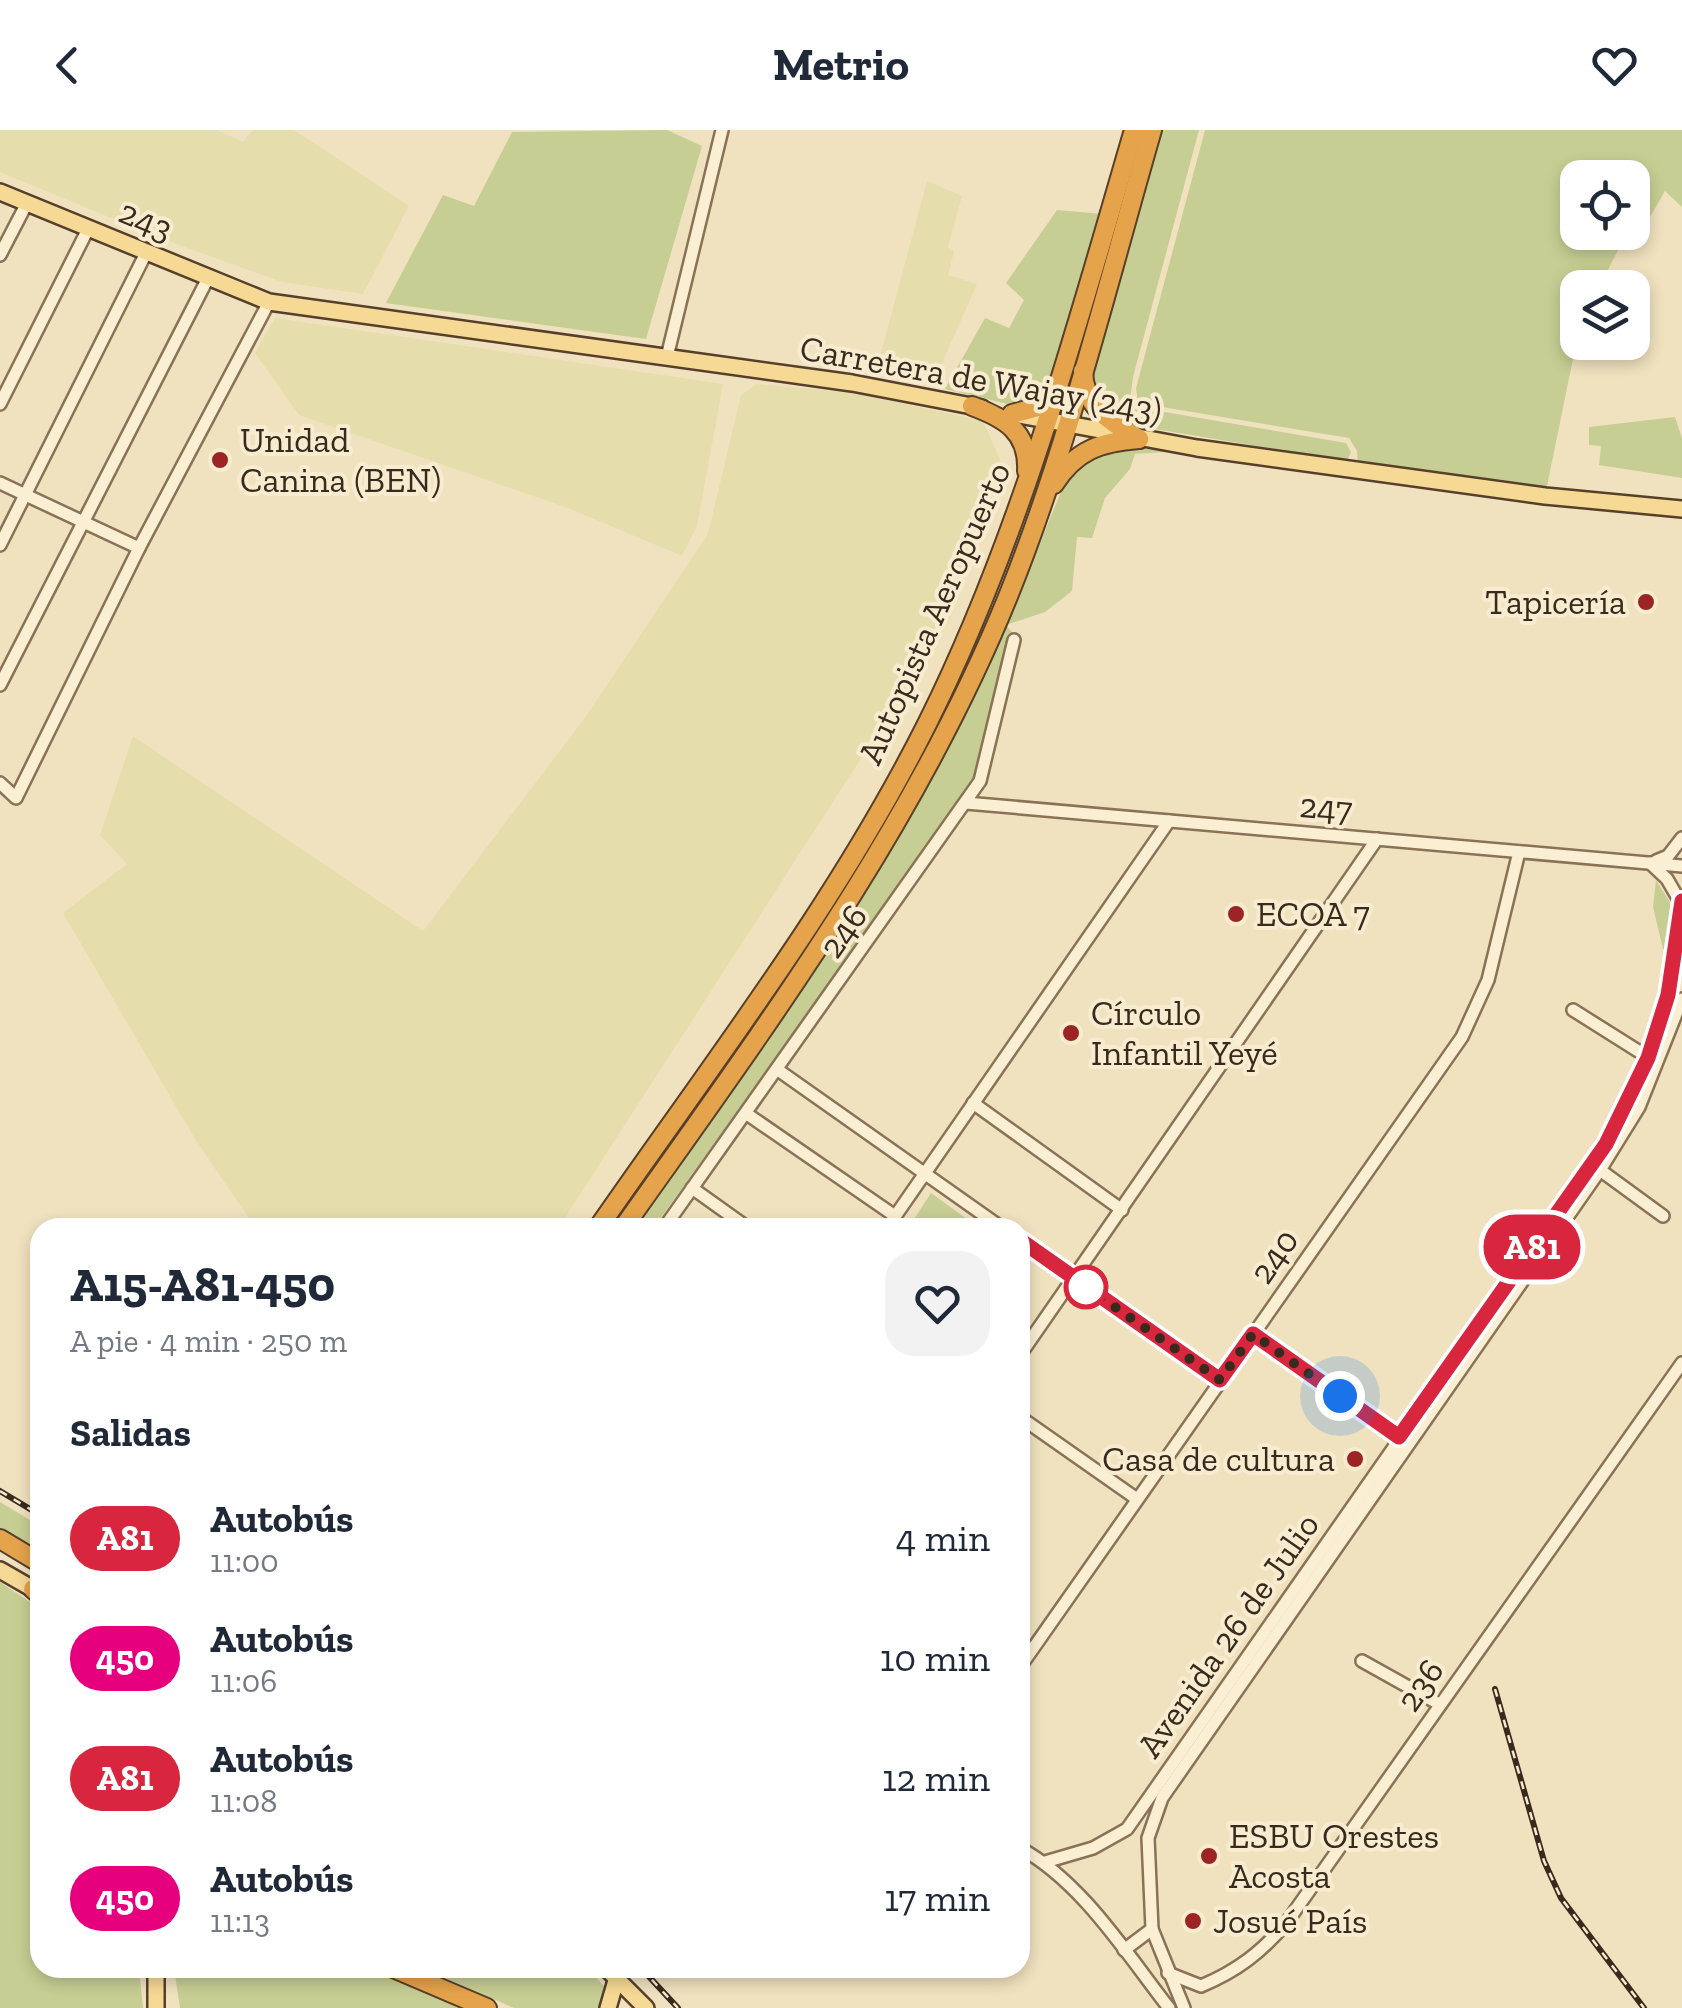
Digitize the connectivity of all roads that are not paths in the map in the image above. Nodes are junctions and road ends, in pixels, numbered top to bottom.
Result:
1 (722, 130) edge
2 (1134, 130) edge
3 (1152, 130) edge
4 (0, 192) edge
5 (27, 203) junction
6 (88, 229) junction
7 (146, 253) junction
8 (0, 255) edge
9 (208, 278) junction
10 (269, 302) junction
11 (668, 357) junction
12 (1083, 362) junction
13 (1064, 373) junction
14 (0, 404) edge
15 (972, 406) junction
16 (1012, 414) junction
17 (1058, 424) junction
18 (1140, 440) junction
19 (0, 483) edge
20 (1026, 489) junction
21 (25, 495) junction
22 (1042, 501) junction
23 (1682, 509) edge
24 (82, 523) junction
25 (0, 545) edge
26 (138, 548) junction
27 (1014, 640) dead end
28 (0, 685) edge
29 (0, 783) edge
30 (966, 803) junction
31 (1170, 822) junction
32 (1682, 838) edge
33 (1376, 839) junction
34 (1519, 852) junction
35 (1650, 863) junction
36 (1682, 866) edge
37 (1682, 902) edge
38 (1679, 958) edge
39 (1682, 1000) edge
40 (1574, 1010) dead end
41 (1653, 1060) junction
42 (778, 1070) junction
43 (974, 1104) junction
44 (747, 1114) junction
45 (1600, 1170) junction
46 (925, 1174) junction
47 (692, 1188) junction
48 (1122, 1210) junction
49 (1664, 1216) dead end
50 (605, 1218) edge
51 (630, 1218) edge
52 (671, 1218) edge
53 (734, 1218) edge
54 (886, 1218) edge
55 (894, 1218) edge
56 (988, 1218) edge
57 (1030, 1247) edge
58 (1074, 1278) junction
59 (1253, 1334) junction
60 (1030, 1341) edge
61 (1682, 1364) edge
62 (1220, 1380) junction
63 (1030, 1425) edge
64 (1403, 1440) junction
65 (1137, 1499) junction
66 (0, 1539) edge
67 (30, 1557) edge
68 (0, 1570) edge
69 (30, 1588) edge
70 (1287, 1608) junction
71 (1030, 1654) edge
72 (1362, 1661) dead end
73 (1439, 1704) junction
74 (1127, 1828) junction
75 (1148, 1838) junction
76 (1030, 1854) edge
77 (1045, 1862) junction
78 (1152, 1929) junction
79 (1124, 1950) junction
80 (1168, 1973) junction
81 (157, 1978) edge
82 (416, 1978) edge
83 (611, 1978) edge
84 (616, 1978) edge
85 (1201, 1986) junction
86 (159, 2004) edge
87 (636, 2004) edge
88 (1183, 2005) edge
89 (487, 2008) edge
90 (608, 2008) edge
91 (1169, 2008) edge

1 - 11 street
2 - 13 highway, Autopista Aeropuerto
3 - 12 highway, Autopista Aeropuerto
4 - 5 main road, 243
5 - 6 main road, 243
5 - 8 street
6 - 7 main road, 243
6 - 14 street
7 - 9 main road, 243
7 - 21 street
9 - 10 main road, 243
9 - 24 street
10 - 11 main road, Carretera de Wajay (243)
10 - 26 street
11 - 15 main road, Carretera de Wajay (243)
12 - 17 highway, Autopista Aeropuerto
12 - 18 highway
13 - 16 highway
13 - 17 highway, Autopista Aeropuerto
15 - 16 main road, Carretera de Wajay (243)
15 - 20 highway
16 - 17 main road, Carretera de Wajay (243)
17 - 18 main road, Carretera de Wajay (243)
17 - 20 highway, Autopista Aeropuerto
17 - 22 highway, Autopista Aeropuerto
18 - 22 highway
18 - 23 main road, Carretera de Wajay (243)
19 - 21 street
20 - 50 highway, Autopista Aeropuerto
21 - 24 street
21 - 25 street
22 - 51 highway, Autopista Aeropuerto
24 - 26 street
24 - 28 street
26 - 29 street
27 - 30 street, 246
30 - 31 street, 247
30 - 42 street, 246
31 - 33 street, 247
31 - 43 street
32 - 35 street
33 - 34 street, 247
33 - 48 street
34 - 35 street, 247
34 - 59 street, 240
35 - 36 street, 247
35 - 37 street
37 - 38 street, Avenida 26 de Julio
38 - 41 street, Avenida 26 de Julio
39 - 41 street, Avenida 26 de Julio
40 - 41 street
41 - 45 street, Avenida 26 de Julio
41 - 64 street, Avenida 26 de Julio
42 - 44 street, 246
42 - 46 street
43 - 46 street
43 - 48 street
44 - 47 street, 246
44 - 54 street
45 - 49 street
45 - 64 street, Avenida 26 de Julio
46 - 55 street
46 - 56 street
47 - 52 street, 246
47 - 53 street
48 - 58 street
57 - 58 street
58 - 60 street
58 - 62 street
59 - 62 street, 240
59 - 64 street
61 - 73 street, 236
62 - 65 street, 240
63 - 65 street
64 - 70 street, Avenida 26 de Julio
65 - 71 street, 240
66 - 67 highway
68 - 69 main road
70 - 74 street, Avenida 26 de Julio
70 - 75 street, Avenida 26 de Julio
72 - 73 street
73 - 85 street, 236
74 - 75 street
74 - 77 street, Avenida 26 de Julio
75 - 78 street, Avenida 26 de Julio
76 - 77 street
77 - 79 street
78 - 79 street
78 - 80 street, Avenida 26 de Julio
79 - 91 street
80 - 85 street
80 - 88 street, Avenida 26 de Julio
81 - 86 main road
82 - 89 highway
83 - 90 main road
84 - 87 main road
85 - 88 street, 236

